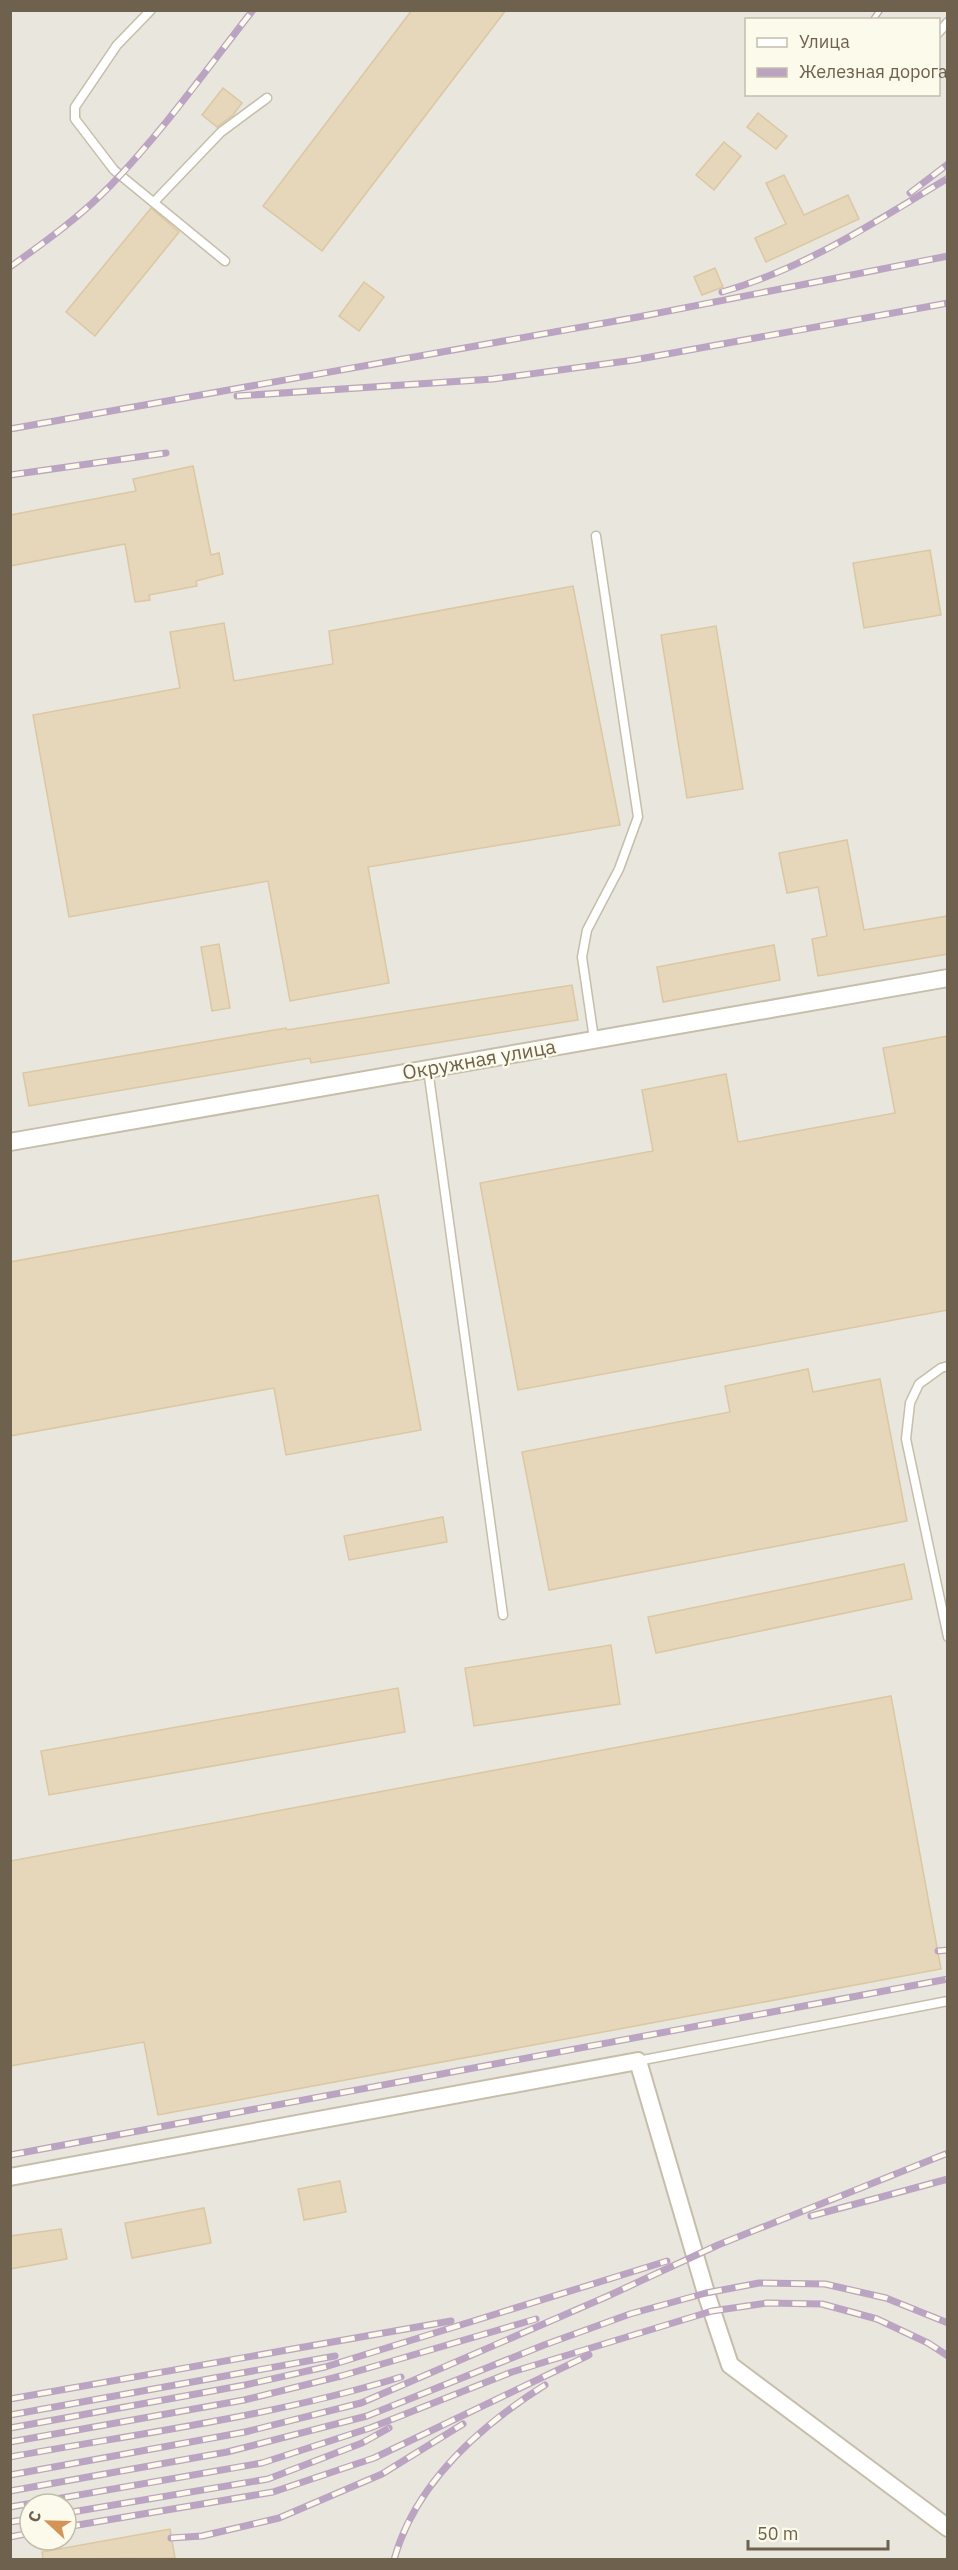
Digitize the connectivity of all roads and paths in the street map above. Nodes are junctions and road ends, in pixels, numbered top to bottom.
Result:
1 (151, 10) edge
2 (267, 98) dead end
3 (154, 202) junction
4 (225, 261) dead end
5 (597, 536) dead end
6 (948, 978) edge
7 (594, 1039) junction
8 (428, 1068) junction
9 (10, 1142) edge
10 (948, 1366) edge
11 (503, 1615) dead end
12 (948, 1637) edge
13 (948, 2001) edge
14 (638, 2061) junction
15 (10, 2177) edge
16 (948, 2528) edge

1 - 3 lane
2 - 3 lane
3 - 4 lane
5 - 7 lane
6 - 7 street, Окружная улица
7 - 8 street, Окружная улица
8 - 9 street, Окружная улица
8 - 11 lane
10 - 12 lane
13 - 14 lane
14 - 15 street
14 - 16 street

